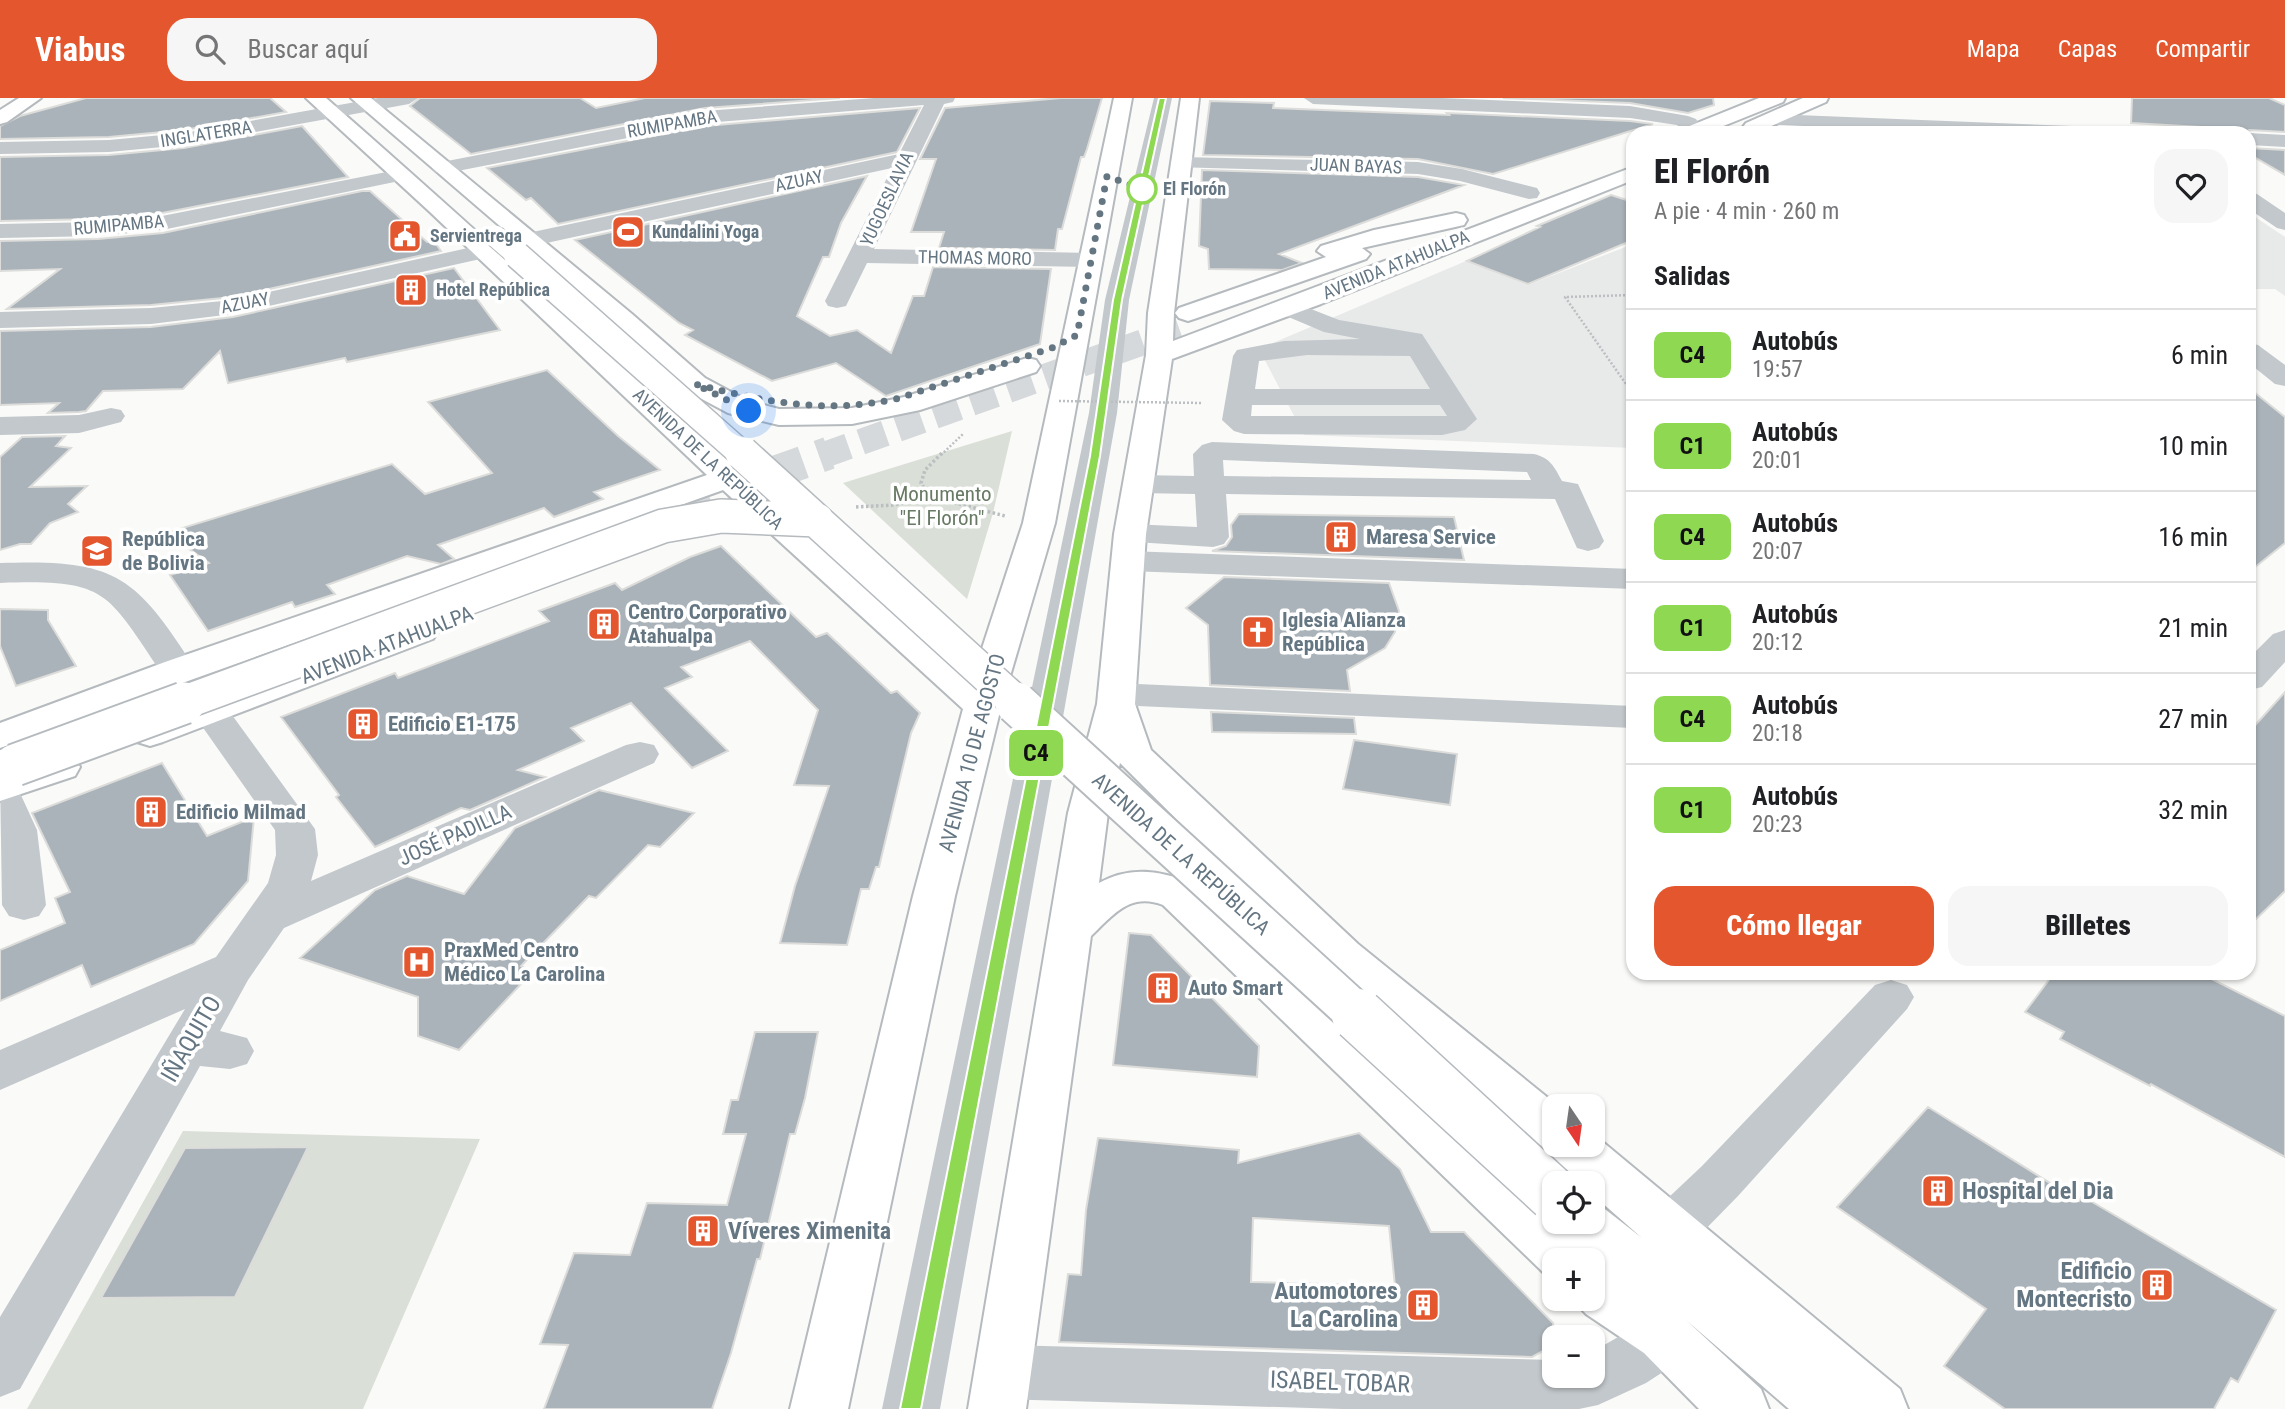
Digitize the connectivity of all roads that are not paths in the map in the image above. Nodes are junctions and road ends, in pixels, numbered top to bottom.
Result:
1 (33, 98) edge
2 (315, 98) edge
3 (409, 98) edge
4 (937, 98) edge
5 (946, 98) edge
6 (1123, 98) edge
7 (1163, 98) edge
8 (1191, 98) edge
9 (1313, 98) edge
10 (1776, 98) edge
11 (1813, 101) edge
12 (364, 102) edge
13 (1518, 103) edge
14 (331, 112) junction
15 (1630, 112) junction
16 (0, 118) edge
17 (1780, 120) junction
18 (1739, 123) edge
19 (1880, 124) junction
20 (1690, 126) edge
21 (1793, 126) edge
22 (1928, 126) edge
23 (2256, 139) edge
24 (2285, 141) edge
25 (0, 148) edge
26 (1626, 157) edge
27 (906, 159) junction
28 (1180, 163) junction
29 (1626, 164) edge
30 (442, 168) junction
31 (1626, 172) edge
32 (1626, 173) edge
33 (402, 175) junction
34 (1591, 180) junction
35 (1529, 192) junction
36 (475, 197) junction
37 (2256, 204) edge
38 (1456, 220) junction
39 (2285, 223) edge
40 (0, 231) edge
41 (500, 240) junction
42 (860, 256) junction
43 (1091, 260) junction
44 (1165, 285) junction
45 (837, 301) dead end
46 (1288, 308) junction
47 (623, 319) junction
48 (0, 320) edge
49 (568, 328) junction
50 (1077, 335) junction
51 (1418, 348) junction
52 (656, 350) junction
53 (1159, 355) junction
54 (2256, 356) edge
55 (600, 358) junction
56 (1027, 366) dead end
57 (1244, 370) junction
58 (2285, 378) edge
59 (695, 384) junction
60 (1443, 386) junction
61 (110, 416) dead end
62 (0, 426) edge
63 (728, 478) junction
64 (1138, 484) junction
65 (1211, 485) junction
66 (678, 507) tunnel mouth
67 (817, 520) junction
68 (777, 524) junction
69 (1588, 541) dead end
70 (1129, 548) junction
71 (0, 573) edge
72 (1626, 579) edge
73 (2285, 640) edge
74 (178, 670) junction
75 (2256, 671) edge
76 (1116, 699) junction
77 (982, 707) junction
78 (211, 712) junction
79 (1626, 717) edge
80 (640, 754) dead end
81 (2, 768) edge
82 (1246, 863) junction
83 (1178, 894) junction
84 (24, 905) dead end
85 (269, 917) junction
86 (1073, 928) junction
87 (232, 969) junction
88 (1891, 997) dead end
89 (0, 1071) edge
90 (1542, 1121) edge
91 (1585, 1157) edge
92 (1542, 1184) edge
93 (1670, 1230) junction
94 (1580, 1248) edge
95 (1605, 1261) edge
96 (1605, 1297) edge
97 (1666, 1339) junction
98 (0, 1370) edge
99 (1000, 1391) edge
100 (819, 1409) edge
101 (911, 1409) edge
102 (1740, 1409) edge
103 (1832, 1409) edge
104 (1879, 1409) edge

1 - 16 main road
2 - 14 main road, AVENIDA DE LA REPÚBLICA
3 - 12 street, INGLATERRA
4 - 5 street, RUMIPAMBA
4 - 27 street, YUGOESLAVIA
4 - 30 street, RUMIPAMBA
6 - 43 main road, AVENIDA 10 DE AGOSTO
7 - 101 street
8 - 28 main road
9 - 13 street
10 - 18 main road
11 - 17 main road
11 - 19 street
12 - 14 street, INGLATERRA
12 - 30 main road, AVENIDA DE LA REPÚBLICA
13 - 15 street
14 - 25 street, INGLATERRA
14 - 33 main road, AVENIDA DE LA REPÚBLICA
15 - 18 street
15 - 20 street
17 - 18 main road
17 - 19 street
17 - 21 street
19 - 22 street
23 - 24 street
26 - 35 main road, AVENIDA ATAHUALPA
27 - 41 street, AZUAY
27 - 42 street, YUGOESLAVIA
28 - 35 street, JUAN BAYAS
28 - 44 main road
29 - 34 main road
30 - 36 main road, AVENIDA DE LA REPÚBLICA
31 - 34 main road
32 - 46 main road, AVENIDA ATAHUALPA
33 - 40 street, RUMIPAMBA
33 - 41 main road, AVENIDA DE LA REPÚBLICA
34 - 38 main road, AVENIDA ATAHUALPA
35 - 38 main road, AVENIDA ATAHUALPA
36 - 41 main road, AVENIDA DE LA REPÚBLICA
36 - 41 main road, AVENIDA DE LA REPÚBLICA
37 - 39 street
38 - 44 main road
41 - 47 main road, AVENIDA DE LA REPÚBLICA
41 - 48 street, AZUAY
41 - 49 main road, AVENIDA DE LA REPÚBLICA
41 - 67 main road, AVENIDA DE LA REPÚBLICA, bridge
42 - 43 street, THOMAS MORO
42 - 45 street, YUGOESLAVIA
43 - 50 main road, AVENIDA 10 DE AGOSTO
44 - 53 main road
46 - 51 street
46 - 53 main road, AVENIDA ATAHUALPA
47 - 49 main road
47 - 52 main road, AVENIDA DE LA REPÚBLICA
49 - 55 main road, AVENIDA DE LA REPÚBLICA
50 - 59 main road
50 - 77 main road, AVENIDA 10 DE AGOSTO
51 - 57 street
51 - 60 street
52 - 55 main road
52 - 59 main road
53 - 64 main road
54 - 58 street
55 - 63 main road, AVENIDA DE LA REPÚBLICA
56 - 59 main road
57 - 60 street
57 - 60 street
61 - 62 street
63 - 68 main road, AVENIDA DE LA REPÚBLICA
63 - 74 main road, AVENIDA ATAHUALPA
64 - 65 street
64 - 70 main road
65 - 69 street
65 - 70 street
66 - 81 main road, AVENIDA ATAHUALPA
67 - 81 main road, bridge
67 - 92 main road, AVENIDA DE LA REPÚBLICA, bridge
68 - 77 main road, AVENIDA DE LA REPÚBLICA
68 - 78 main road, AVENIDA ATAHUALPA
70 - 72 street
70 - 76 main road
71 - 74 street
73 - 75 street
74 - 81 main road, AVENIDA ATAHUALPA
76 - 79 street
76 - 82 main road
76 - 86 main road
77 - 100 main road, AVENIDA 10 DE AGOSTO
78 - 81 main road, AVENIDA ATAHUALPA
78 - 85 street, IÑAQUITO
80 - 85 street, JOSÉ PADILLA
81 - 84 street
82 - 83 main road
82 - 90 main road
83 - 86 main road
83 - 94 main road
85 - 87 street, IÑAQUITO
86 - 99 main road
87 - 89 street
87 - 98 street, IÑAQUITO
88 - 93 street
91 - 93 main road
93 - 104 main road
95 - 103 main road
96 - 97 main road
97 - 99 street, ISABEL TOBAR
97 - 102 main road

